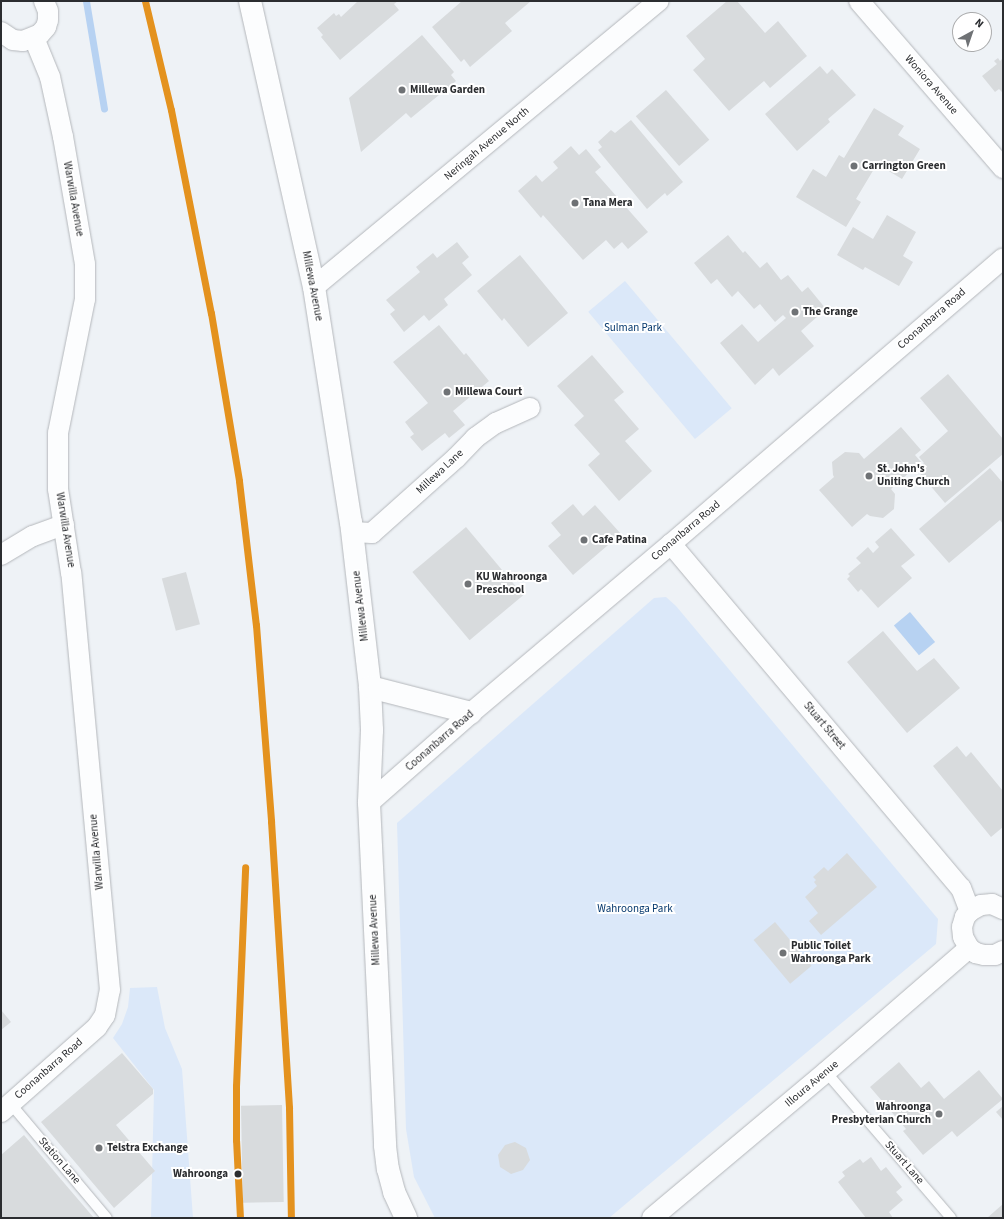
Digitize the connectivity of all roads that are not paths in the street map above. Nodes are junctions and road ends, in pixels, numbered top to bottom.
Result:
1 (44, 1) edge
2 (250, 1) edge
3 (659, 1) edge
4 (859, 1) edge
5 (1, 32) edge
6 (34, 38) junction
7 (1003, 168) edge
8 (1003, 258) edge
9 (314, 287) junction
10 (530, 408) dead end
11 (64, 525) junction
12 (352, 532) junction
13 (671, 544) junction
14 (1, 555) edge
15 (370, 687) junction
16 (471, 713) junction
17 (369, 803) junction
18 (1003, 909) edge
19 (970, 911) junction
20 (969, 948) junction
21 (1003, 951) edge
22 (97, 1027) joint
23 (826, 1072) junction
24 (6, 1108) edge
25 (107, 1218) edge
26 (406, 1218) edge
27 (652, 1218) edge
28 (951, 1218) edge

1 - 6 street
2 - 9 street, Millewa Avenue
3 - 9 street, Neringah Avenue North
4 - 7 street, Woniora Avenue
5 - 6 street
6 - 11 street, Warwilla Avenue
8 - 13 street, Coonanbarra Road
9 - 12 street, Millewa Avenue
10 - 12 street, Millewa Lane
11 - 14 street
11 - 22 street, Warwilla Avenue
12 - 15 street, Millewa Avenue
13 - 16 street, Coonanbarra Road
13 - 19 street, Stuart Street
15 - 16 street
15 - 17 street, Millewa Avenue
16 - 17 street, Coonanbarra Road
17 - 26 street, Millewa Avenue
18 - 19 street
19 - 20 street
20 - 21 street
20 - 23 street, Illoura Avenue
22 - 24 street, Coonanbarra Road
23 - 27 street, Illoura Avenue
23 - 28 lane, Stuart Lane
24 - 25 lane, Station Lane

